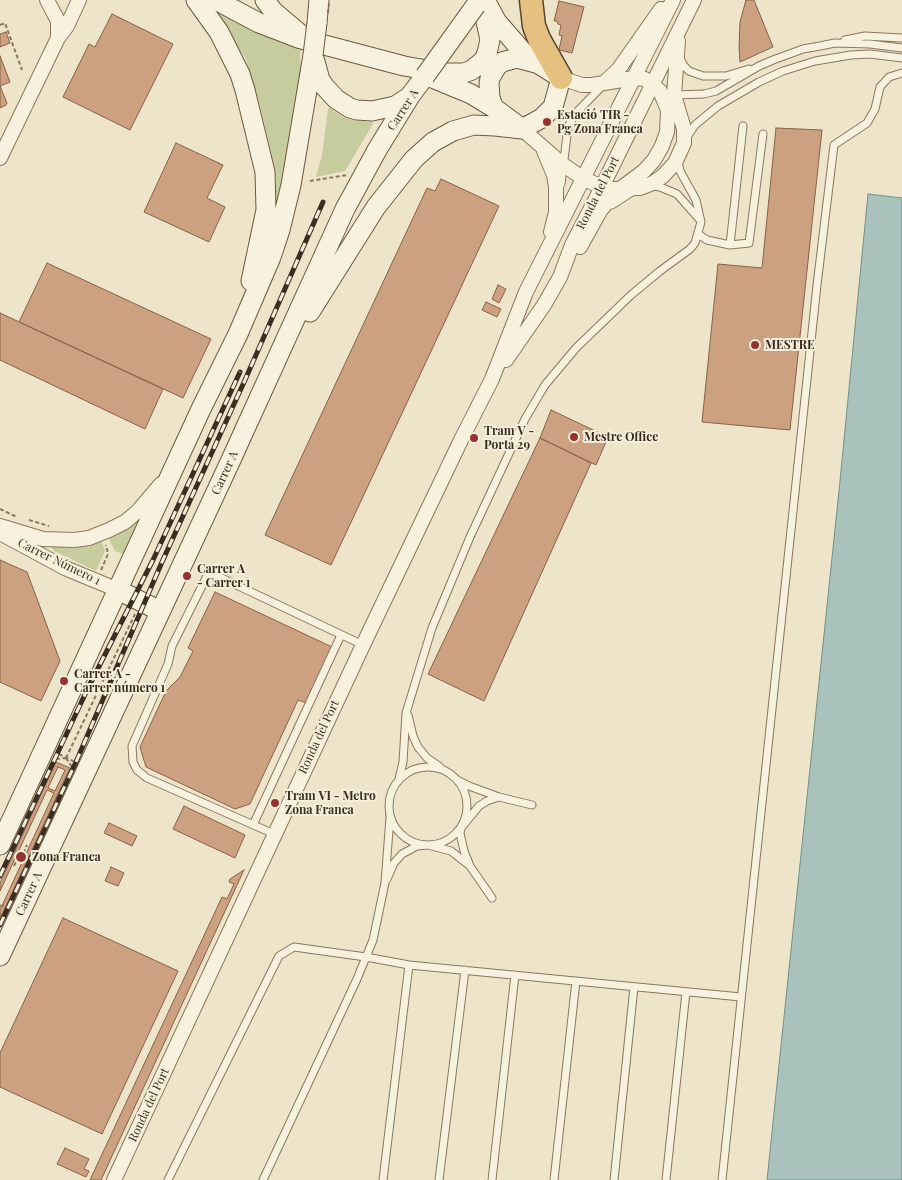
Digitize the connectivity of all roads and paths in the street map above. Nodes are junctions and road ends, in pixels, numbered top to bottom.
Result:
1 (47, 0) edge
2 (79, 0) edge
3 (196, 0) edge
4 (216, 0) edge
5 (265, 0) edge
6 (531, 0) edge
7 (668, 0) edge
8 (673, 0) edge
9 (694, 0) edge
10 (480, 1) edge
11 (318, 5) edge
12 (686, 17) junction
13 (0, 25) edge
14 (58, 38) junction
15 (902, 38) edge
16 (835, 43) junction
17 (677, 46) junction
18 (902, 48) edge
19 (316, 50) junction
20 (902, 58) edge
21 (537, 63) junction
22 (404, 66) junction
23 (759, 66) junction
24 (22, 70) dead end
25 (902, 73) edge
26 (561, 78) junction
27 (634, 78) junction
28 (604, 83) junction
29 (656, 88) junction
30 (674, 95) junction
31 (410, 96) junction
32 (494, 108) junction
33 (743, 126) dead end
34 (522, 129) junction
35 (763, 134) dead end
36 (541, 146) junction
37 (681, 149) junction
38 (0, 158) edge
39 (562, 164) junction
40 (347, 175) dead end
41 (584, 178) junction
42 (310, 181) dead end
43 (602, 187) junction
44 (640, 188) junction
45 (620, 189) junction
46 (556, 212) junction
47 (701, 222) junction
48 (592, 228) junction
49 (698, 234) junction
50 (730, 245) junction
51 (546, 253) junction
52 (560, 277) junction
53 (238, 334) junction
54 (492, 379) junction
55 (251, 415) junction
56 (173, 470) junction
57 (0, 509) edge
58 (0, 526) edge
59 (53, 526) dead end
60 (0, 533) edge
61 (106, 544) dead end
62 (100, 573) dead end
63 (118, 590) junction
64 (160, 611) junction
65 (136, 612) dead end
66 (341, 635) junction
67 (362, 644) junction
68 (408, 702) junction
69 (53, 752) dead end
70 (66, 758) junction
71 (79, 764) dead end
72 (447, 772) junction
73 (400, 779) junction
74 (457, 780) junction
75 (499, 797) junction
76 (532, 805) dead end
77 (390, 817) junction
78 (253, 825) junction
79 (461, 828) junction
80 (274, 834) junction
81 (27, 845) dead end
82 (428, 845) junction
83 (6, 847) edge
84 (21, 854) junction
85 (31, 858) dead end
86 (21, 859) dead end
87 (14, 866) dead end
88 (470, 866) junction
89 (385, 883) junction
90 (492, 898) dead end
91 (0, 956) edge
92 (366, 957) junction
93 (410, 965) junction
94 (465, 970) junction
95 (515, 975) junction
96 (576, 981) junction
97 (634, 987) junction
98 (686, 992) junction
99 (742, 997) junction
100 (276, 1151) junction
101 (114, 1180) edge
102 (168, 1180) edge
103 (263, 1180) edge
104 (268, 1180) edge
105 (383, 1180) edge
106 (439, 1180) edge
107 (492, 1180) edge
108 (554, 1180) edge
109 (614, 1180) edge
110 (666, 1180) edge
111 (722, 1180) edge

1 - 14 street
2 - 14 street
3 - 53 main road
4 - 19 main road
5 - 19 main road
6 - 26 highway
7 - 28 street
8 - 27 street, Ronda del Port
9 - 12 street, Ronda del Port
10 - 21 main road
10 - 22 main road
10 - 31 main road, Carrer A, bridge
11 - 19 main road, bridge
12 - 17 street
12 - 29 street, Ronda del Port
13 - 24 path
14 - 38 street
15 - 16 lane
16 - 18 lane
16 - 23 lane
17 - 23 lane
17 - 30 street
19 - 22 main road
19 - 31 main road
19 - 53 main road
20 - 37 lane
21 - 26 main road
21 - 32 main road
22 - 32 main road
23 - 30 lane
25 - 99 lane
26 - 28 street
26 - 34 main road
27 - 28 street
27 - 29 street
27 - 41 street, Ronda del Port
28 - 39 lane
29 - 30 lane
29 - 43 street, Ronda del Port
29 - 45 street
30 - 37 street
31 - 55 main road, Carrer A
32 - 34 main road
33 - 50 lane
34 - 36 street
34 - 55 main road
35 - 50 lane
36 - 39 street
36 - 46 street
37 - 44 street
37 - 47 lane
39 - 41 street
39 - 46 lane
40 - 42 path
41 - 43 street
41 - 51 street, Ronda del Port
43 - 45 street
43 - 52 street, Ronda del Port
44 - 45 street
44 - 47 lane
44 - 48 lane
45 - 48 street
46 - 51 street
47 - 49 lane
48 - 52 street
49 - 50 lane
49 - 68 lane
51 - 54 street, Ronda del Port
52 - 54 street, Ronda del Port
53 - 56 main road
54 - 67 street, Ronda del Port
55 - 64 main road, Carrer A
56 - 58 street, Carrer Número 1
56 - 63 main road
57 - 59 path, Carrer Número 1
60 - 63 street, Carrer Número 1
61 - 62 path
63 - 64 main road
63 - 83 main road
64 - 91 main road, Carrer A
65 - 70 path
66 - 67 lane
66 - 78 lane
66 - 78 lane
67 - 80 street, Ronda del Port
68 - 72 lane
68 - 73 lane
69 - 70 path
70 - 71 path
72 - 73 lane
72 - 74 lane
73 - 77 lane
74 - 75 lane
74 - 79 lane
75 - 76 lane
75 - 79 lane
77 - 82 lane
77 - 89 lane
78 - 80 lane
79 - 82 lane
79 - 88 lane
80 - 101 street, Ronda del Port
81 - 84 path
82 - 88 lane
82 - 89 lane
83 - 84 path
84 - 85 path
84 - 86 path
84 - 87 path
88 - 90 lane
89 - 92 lane
92 - 93 lane
92 - 100 lane
92 - 102 lane
93 - 94 lane
93 - 105 lane
94 - 95 lane
94 - 106 lane
95 - 96 lane
95 - 107 lane
96 - 97 lane
96 - 108 lane
97 - 98 lane
97 - 109 lane
98 - 99 lane
98 - 110 lane
99 - 111 lane
100 - 103 lane
100 - 104 lane

